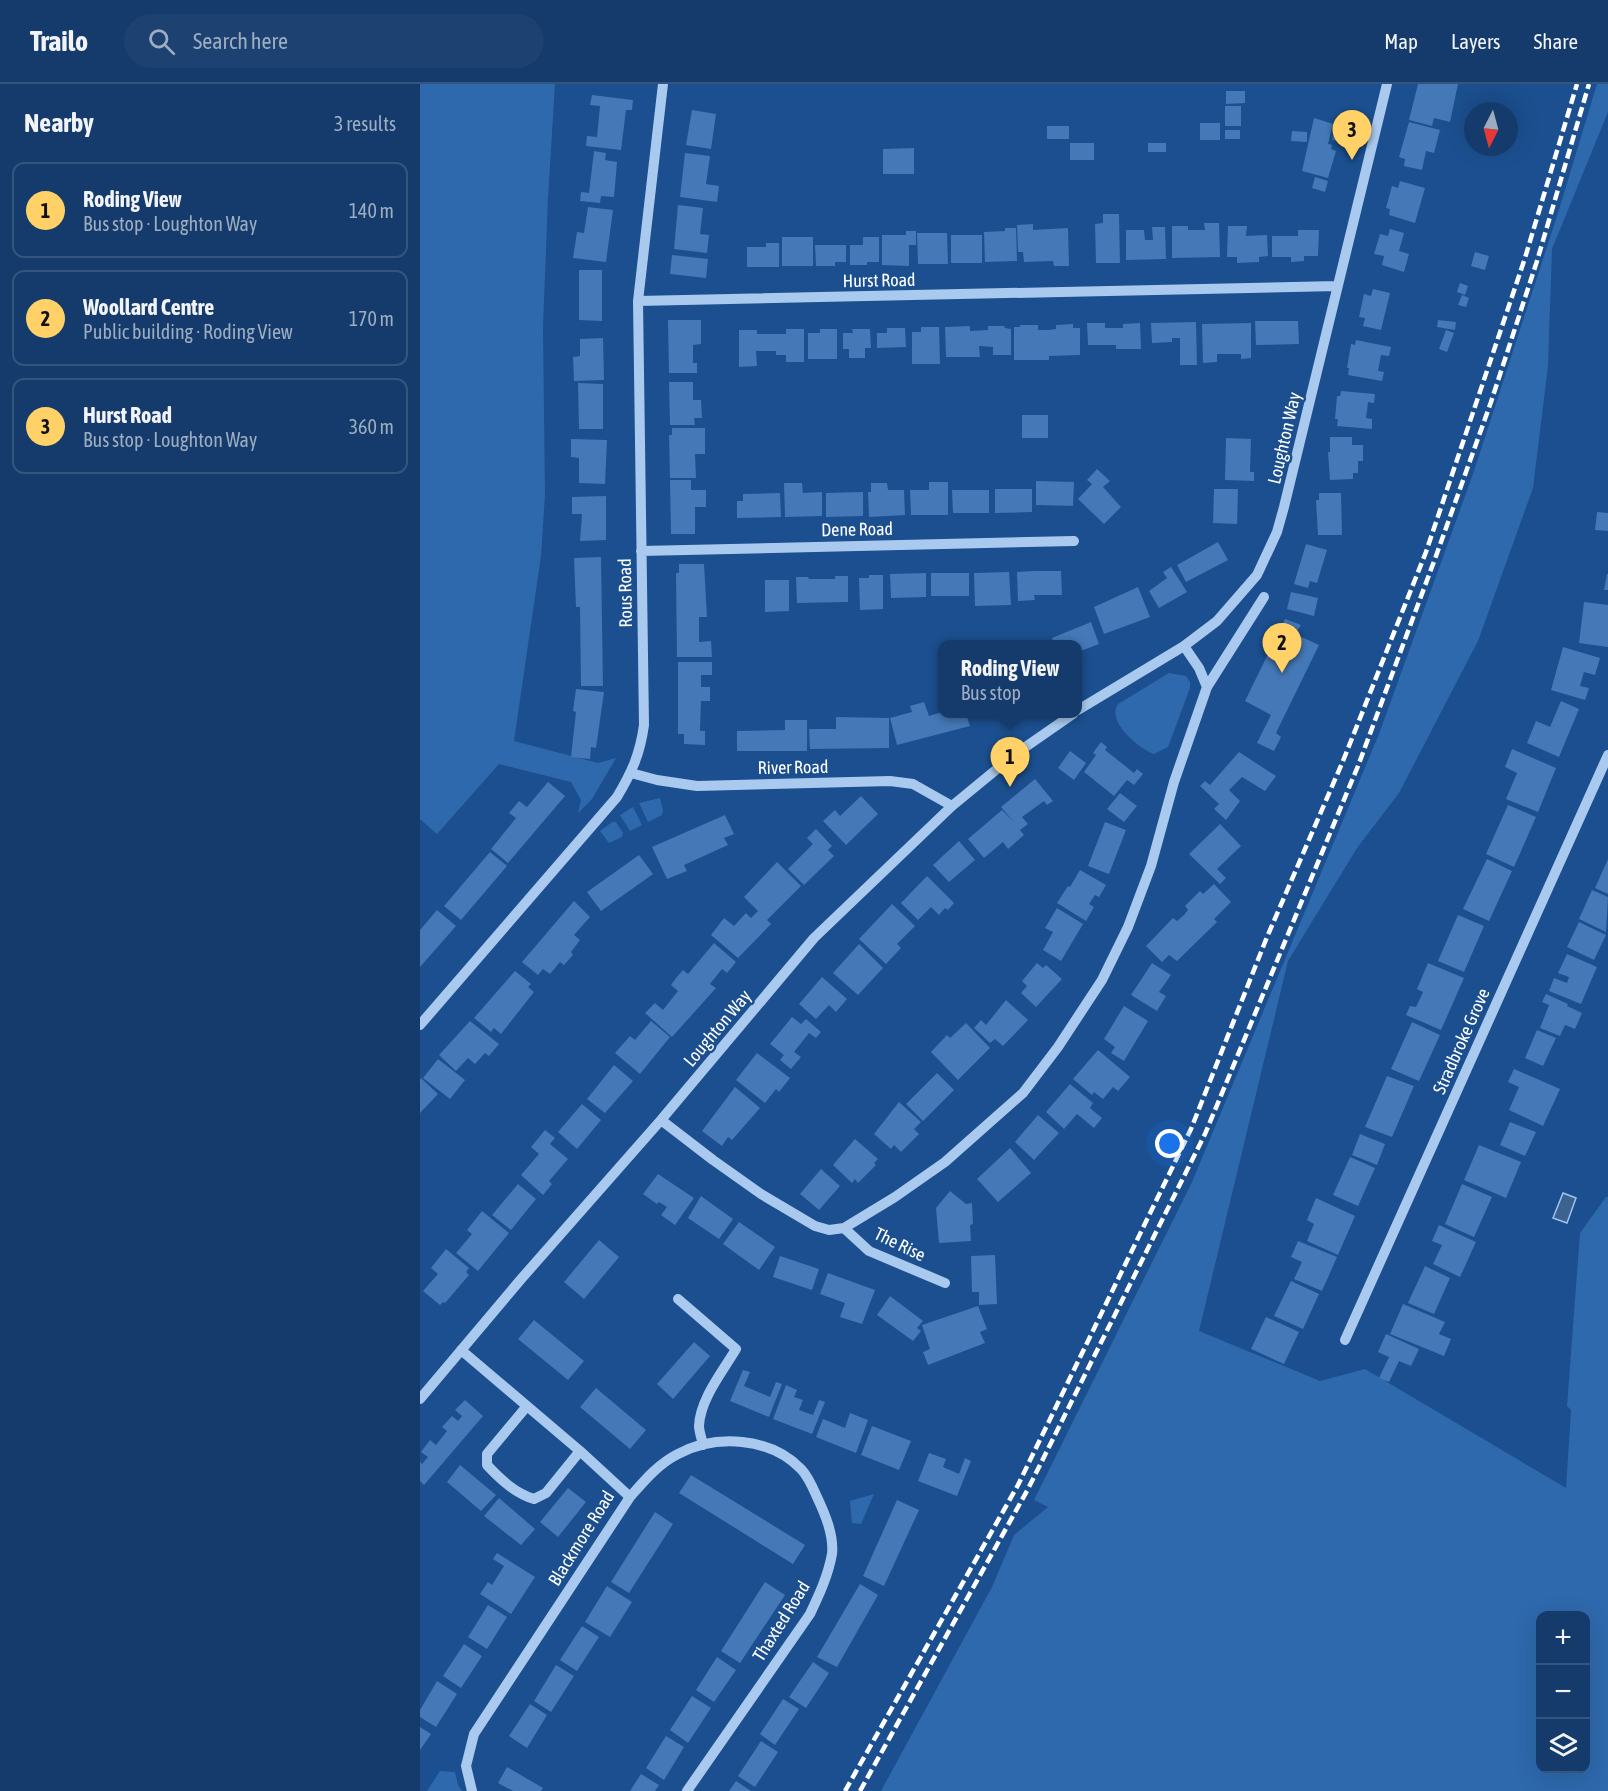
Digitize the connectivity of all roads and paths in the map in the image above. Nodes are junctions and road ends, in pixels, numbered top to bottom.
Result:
1 (663, 84) edge
2 (1387, 84) edge
3 (1337, 286) junction
4 (638, 301) junction
5 (1074, 541) dead end
6 (641, 551) junction
7 (1264, 597) dead end
8 (1184, 646) junction
9 (1207, 687) junction
10 (1082, 707) edge
11 (1066, 718) edge
12 (1608, 755) edge
13 (631, 773) junction
14 (952, 806) junction
15 (420, 1025) edge
16 (661, 1120) junction
17 (844, 1228) junction
18 (945, 1283) dead end
19 (678, 1299) dead end
20 (1345, 1340) dead end
21 (461, 1350) junction
22 (420, 1399) edge
23 (527, 1406) junction
24 (703, 1445) junction
25 (580, 1451) junction
26 (630, 1497) junction
27 (472, 1791) edge
28 (687, 1791) edge

1 - 4 street, Rous Road
2 - 3 street, Loughton Way
3 - 4 street, Hurst Road
3 - 8 street, Loughton Way
4 - 6 street, Rous Road
5 - 6 street, Dene Road
6 - 13 street, Rous Road
7 - 9 street
8 - 9 street
8 - 10 street, Loughton Way
9 - 17 street
11 - 14 street, Loughton Way
12 - 20 street, Stradbroke Grove
13 - 14 street, River Road
13 - 15 street, Rous Road
14 - 16 street, Loughton Way
16 - 17 street
16 - 21 street, Loughton Way
17 - 18 street, The Rise
19 - 24 street
21 - 22 street, Loughton Way
21 - 23 street, Blackmore Road
23 - 25 street, Blackmore Road
23 - 25 street
24 - 26 street, Thaxted Road
24 - 28 street, Thaxted Road
25 - 26 street, Blackmore Road
26 - 27 street, Blackmore Road

